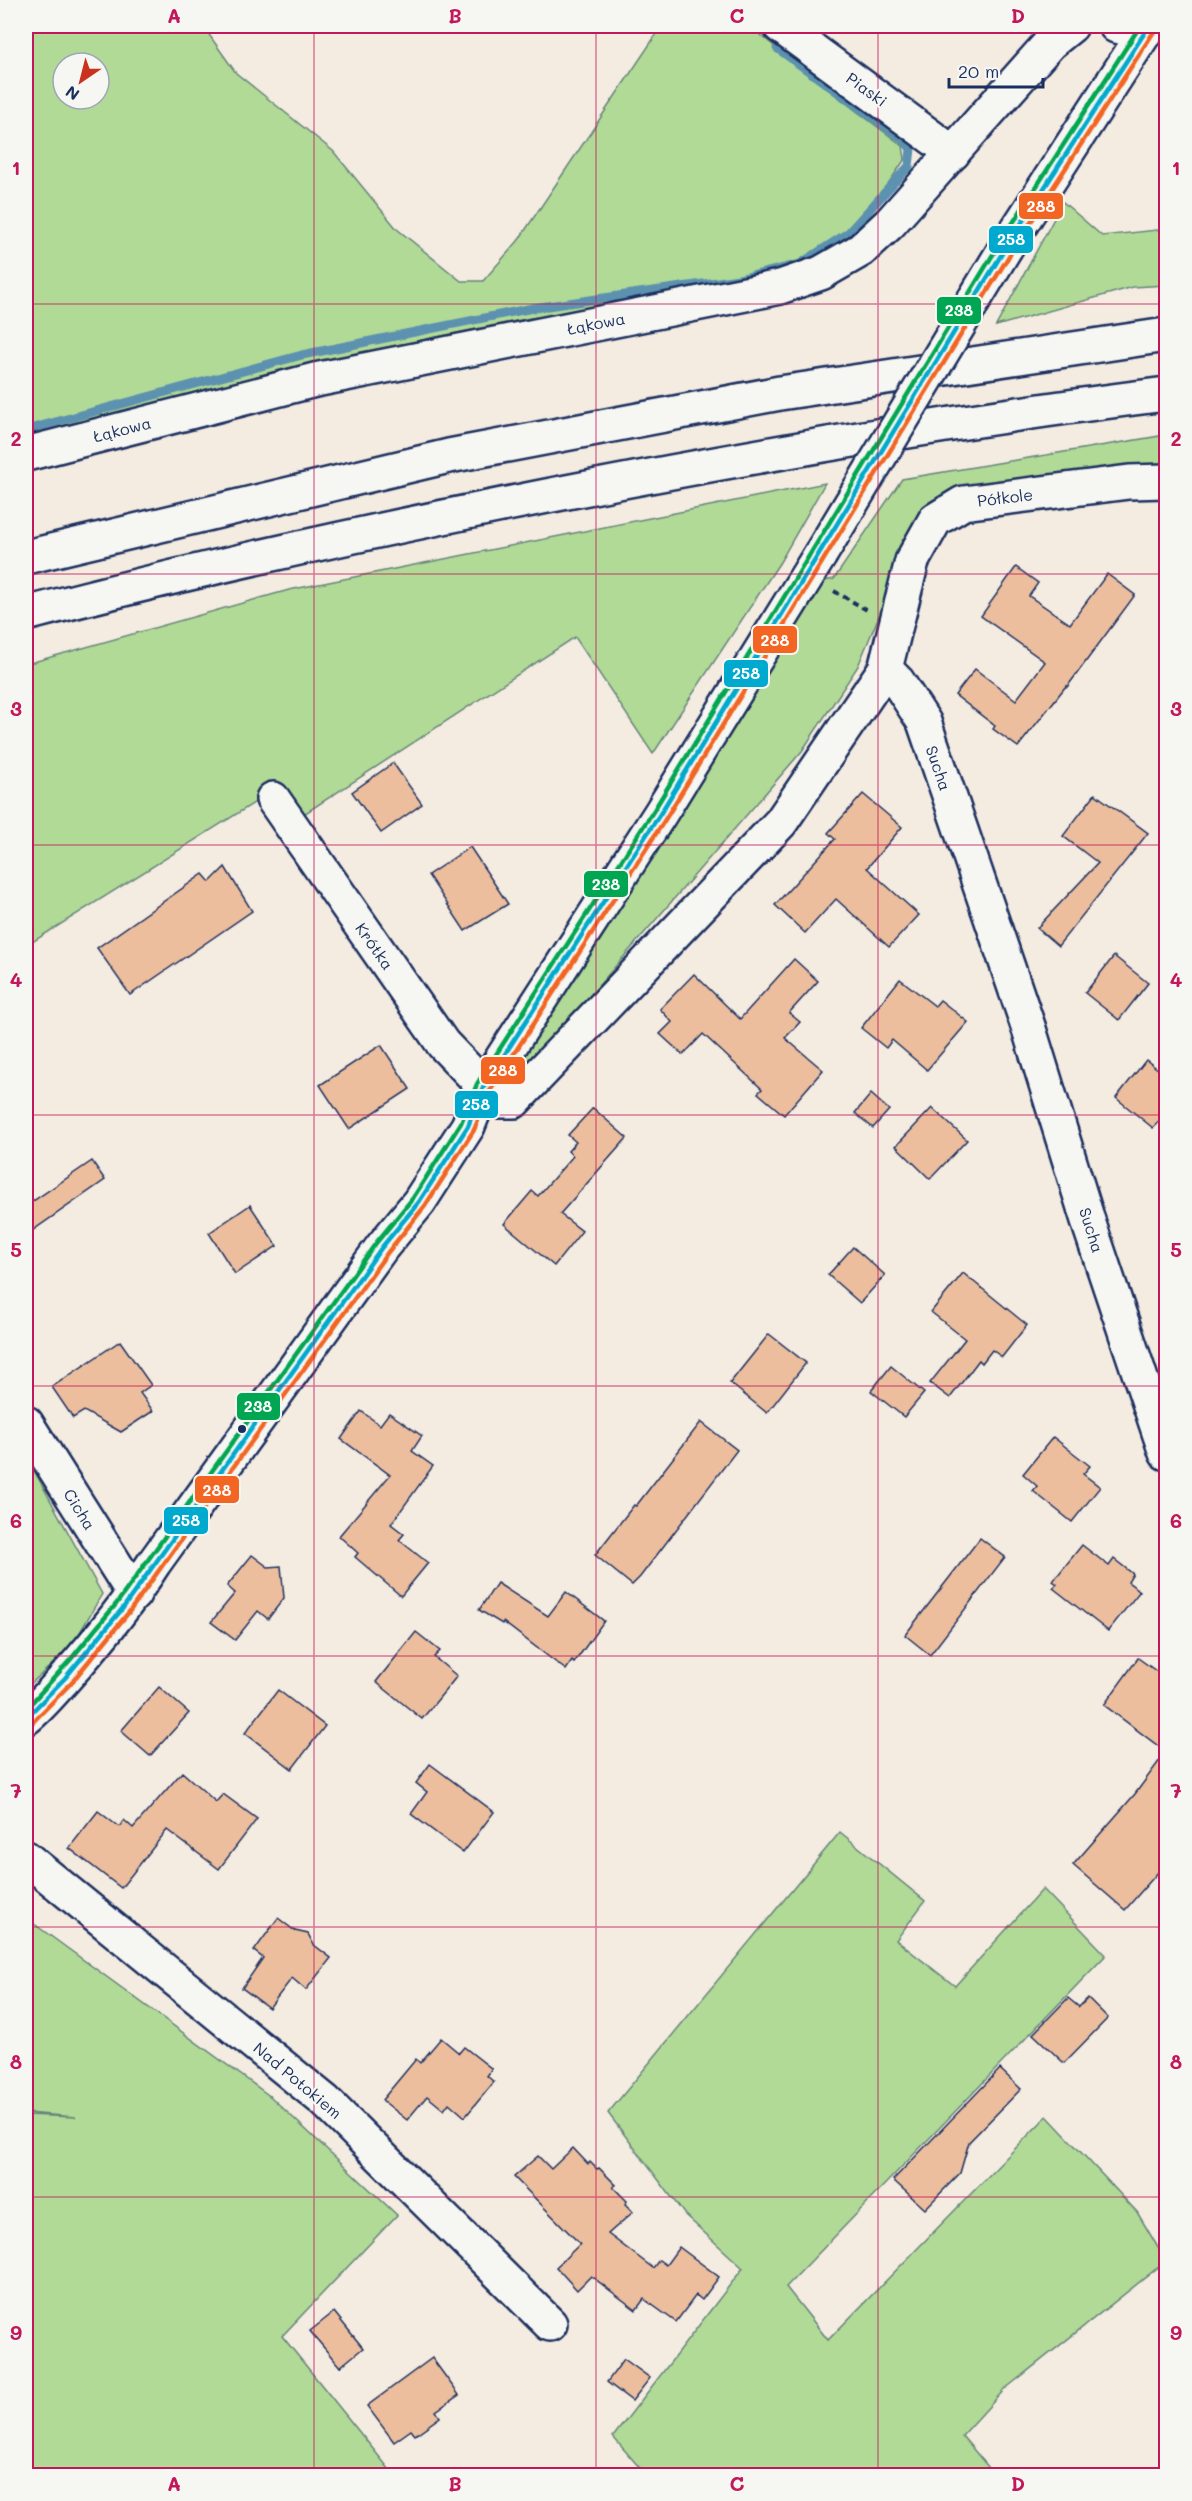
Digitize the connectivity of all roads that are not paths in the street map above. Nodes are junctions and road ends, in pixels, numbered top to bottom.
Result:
1 (780, 26) edge
2 (1071, 26) edge
3 (1137, 28) edge
4 (953, 153) junction
5 (1167, 335) edge
6 (1167, 394) edge
7 (26, 454) edge
8 (1167, 481) edge
9 (26, 556) edge
10 (28, 614) edge
11 (885, 669) junction
12 (273, 799) dead end
13 (483, 1088) junction
14 (26, 1423) edge
15 (1167, 1453) edge
16 (134, 1594) junction
17 (26, 1718) edge
18 (26, 1858) edge
19 (550, 2324) dead end

1 - 4 main road, Piaski
2 - 4 main road, Łąkowa
3 - 13 main road, bridge
4 - 7 main road, Łąkowa
5 - 9 main road
6 - 10 main road
8 - 11 main road, Półkole
11 - 13 main road
11 - 15 main road, Sucha
12 - 13 main road, Krótka
13 - 16 main road
14 - 16 main road, Cicha
16 - 17 main road
18 - 19 main road, Nad Potokiem

